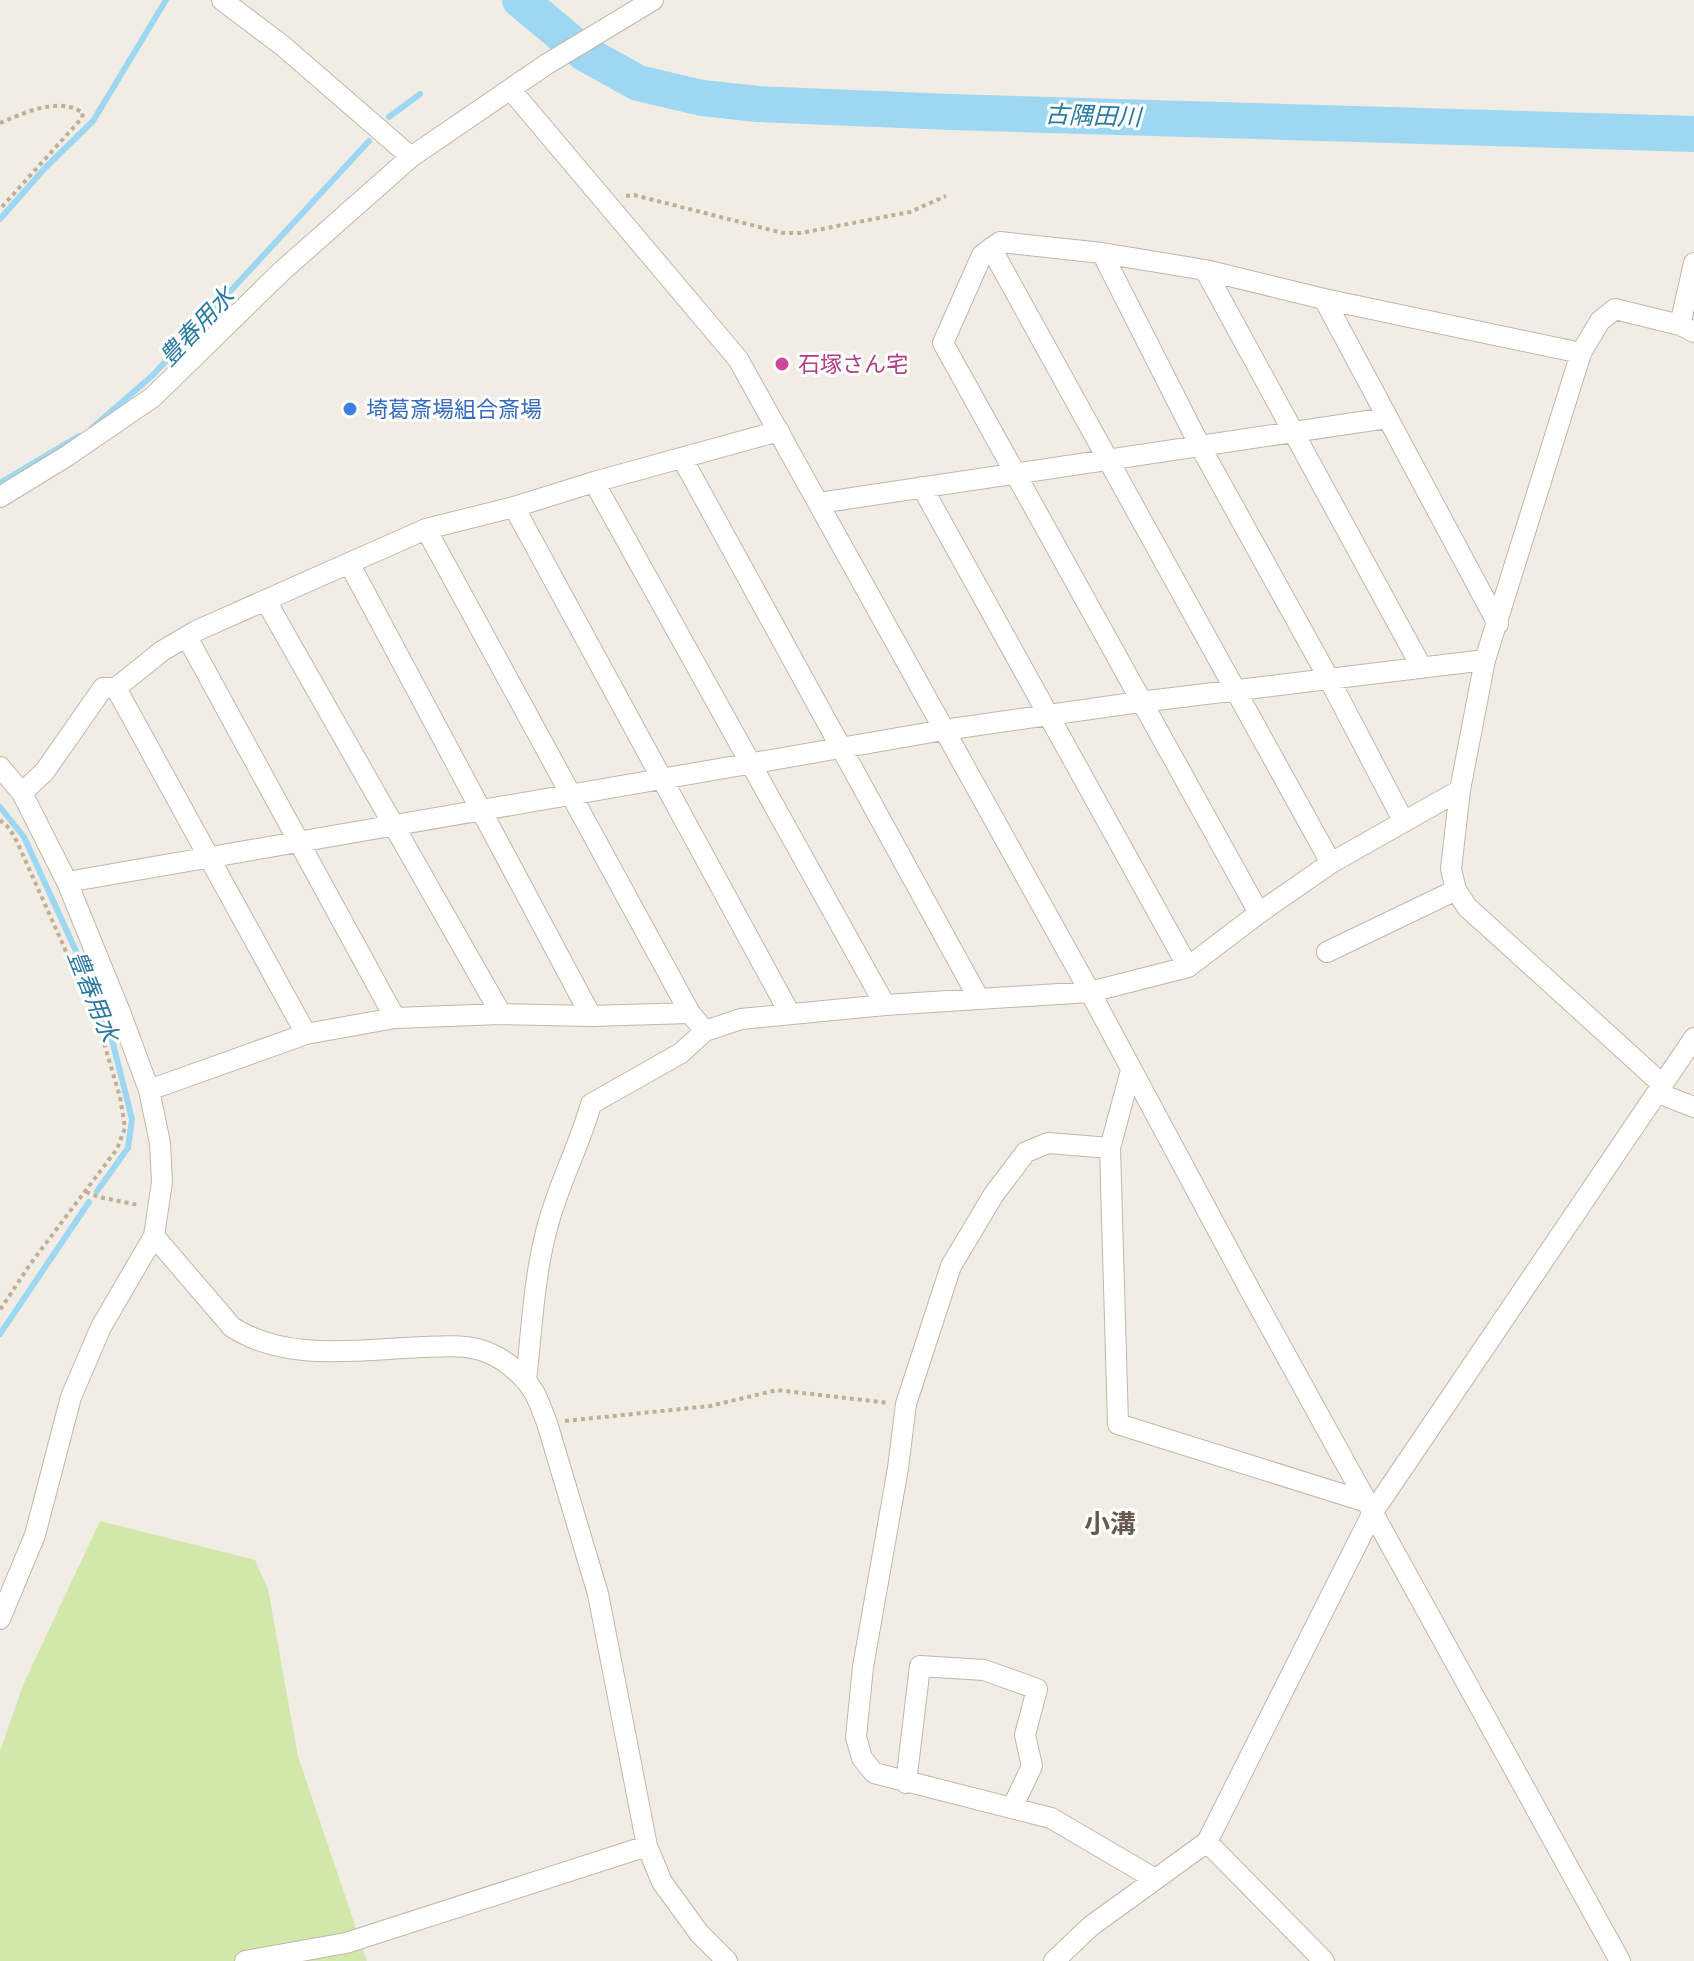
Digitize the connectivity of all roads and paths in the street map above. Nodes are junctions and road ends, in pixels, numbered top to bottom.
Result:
1 (222, 0) edge
2 (653, 0) edge
3 (511, 90) junction
4 (0, 123) edge
5 (411, 157) junction
6 (946, 196) dead end
7 (605, 202) junction
8 (0, 209) edge
9 (991, 248) junction
10 (1102, 253) junction
11 (1694, 263) edge
12 (1205, 270) junction
13 (1324, 299) junction
14 (1687, 328) edge
15 (1581, 353) junction
16 (1387, 418) junction
17 (779, 431) junction
18 (1292, 432) junction
19 (1200, 446) junction
20 (682, 458) junction
21 (1106, 459) junction
22 (1014, 473) junction
23 (594, 482) junction
24 (922, 487) junction
25 (0, 497) edge
26 (819, 503) junction
27 (514, 507) junction
28 (426, 529) junction
29 (349, 563) junction
30 (266, 601) junction
31 (1498, 624) junction
32 (187, 637) junction
33 (1485, 660) junction
34 (1422, 668) junction
35 (1329, 679) junction
36 (116, 688) junction
37 (1235, 691) junction
38 (1140, 702) junction
39 (1049, 715) junction
40 (944, 730) junction
41 (841, 748) junction
42 (751, 764) junction
43 (0, 767) edge
44 (660, 780) junction
45 (1460, 790) junction
46 (22, 793) junction
47 (571, 796) junction
48 (481, 810) junction
49 (0, 820) edge
50 (1404, 822) junction
51 (395, 825) junction
52 (300, 842) junction
53 (210, 858) junction
54 (1331, 863) junction
55 (67, 882) junction
56 (1456, 890) junction
57 (1259, 913) junction
58 (1327, 952) dead end
59 (1188, 967) junction
60 (1090, 992) junction
61 (979, 999) junction
62 (885, 1005) junction
63 (690, 1013) junction
64 (501, 1014) junction
65 (790, 1014) junction
66 (591, 1016) junction
67 (395, 1018) junction
68 (705, 1031) junction
69 (306, 1034) junction
70 (1694, 1038) edge
71 (1131, 1070) junction
72 (1662, 1088) junction
73 (149, 1090) junction
74 (1694, 1107) edge
75 (1110, 1148) junction
76 (86, 1192) junction
77 (160, 1209) junction
78 (154, 1236) junction
79 (0, 1310) edge
80 (526, 1381) junction
81 (906, 1404) junction
82 (547, 1423) junction
83 (1370, 1507) junction
84 (0, 1619) edge
85 (906, 1783) junction
86 (1012, 1808) junction
87 (1207, 1842) junction
88 (647, 1846) junction
89 (1155, 1879) junction
90 (245, 1961) edge
91 (727, 1961) edge
92 (1054, 1961) edge
93 (1324, 1961) edge
94 (1620, 1961) edge

1 - 5 street
2 - 3 street
3 - 5 street
3 - 7 street
4 - 8 path
5 - 25 street
6 - 7 path
7 - 17 street
9 - 10 street
9 - 21 street
9 - 22 street
10 - 12 street
10 - 19 street
11 - 14 street
12 - 13 street
12 - 18 street
13 - 15 street
13 - 16 street
14 - 15 street
15 - 31 street
16 - 18 street
16 - 31 street
17 - 20 street
17 - 26 street
18 - 19 street
18 - 34 street
19 - 21 street
19 - 35 street
20 - 23 street
20 - 41 street
21 - 22 street
21 - 37 street
22 - 24 street
22 - 38 street
23 - 27 street
23 - 42 street
24 - 26 street
24 - 39 street
26 - 40 street
27 - 28 street
27 - 44 street
28 - 29 street
28 - 47 street
29 - 30 street
29 - 48 street
30 - 32 street
30 - 51 street
31 - 33 street
32 - 36 street
32 - 52 street
33 - 34 street
33 - 45 street
34 - 35 street
35 - 37 street
35 - 50 street
36 - 46 street
36 - 53 street
37 - 38 street
37 - 54 street
38 - 39 street
38 - 57 street
39 - 40 street
39 - 59 street
40 - 41 street
40 - 60 street
41 - 42 street
41 - 61 street
42 - 44 street
42 - 62 street
43 - 46 street
44 - 47 street
44 - 65 street
45 - 50 street
45 - 56 street
46 - 55 street
47 - 48 street
47 - 63 street
48 - 51 street
48 - 66 street
49 - 76 path
50 - 54 street
51 - 52 street
51 - 64 street
52 - 53 street
52 - 67 street
53 - 55 street
53 - 69 street
54 - 57 street
55 - 73 street
56 - 58 street
56 - 72 street
57 - 59 street
59 - 60 street
60 - 61 street
60 - 71 street
61 - 62 street
62 - 65 street
63 - 66 street
63 - 68 street
64 - 66 street
64 - 67 street
65 - 68 street
67 - 69 street
68 - 80 street
69 - 73 street
70 - 72 street
71 - 75 street
71 - 83 street
72 - 74 street
72 - 83 street
73 - 77 street
75 - 81 street
75 - 83 street
76 - 77 path
76 - 79 path
77 - 78 street
78 - 80 street
78 - 84 street
80 - 82 street
81 - 82 path
81 - 85 street
82 - 88 street
83 - 87 street
83 - 94 street
85 - 86 street
85 - 86 street
86 - 89 street
87 - 89 street
87 - 93 street
88 - 90 street
88 - 91 street
89 - 92 street

